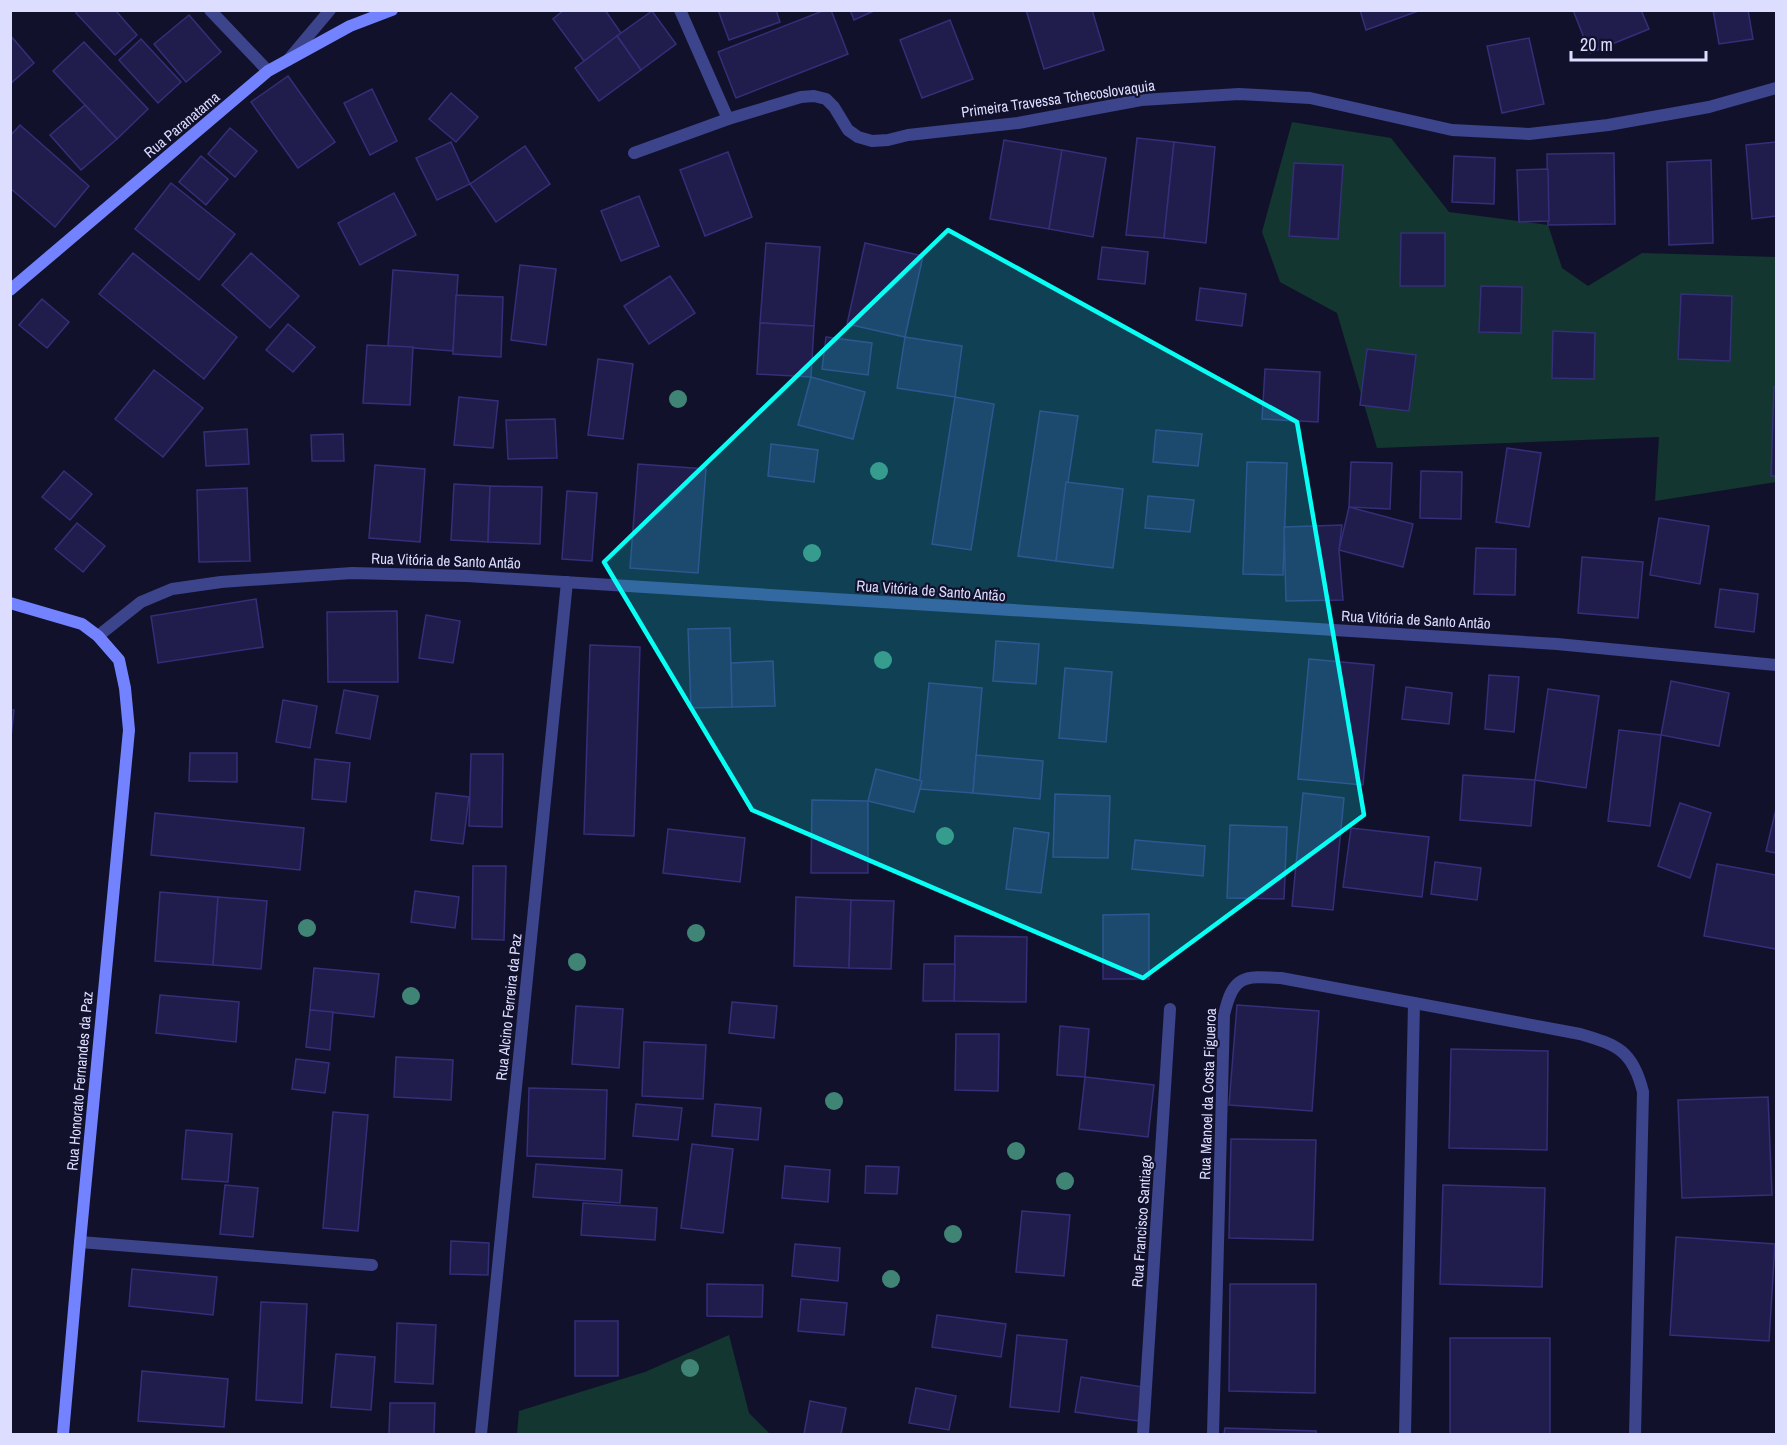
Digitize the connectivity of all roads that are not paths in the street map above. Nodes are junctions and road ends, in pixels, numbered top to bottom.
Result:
1 (210, 10) edge
2 (330, 10) edge
3 (392, 10) edge
4 (680, 10) edge
5 (287, 61) junction
6 (268, 71) junction
7 (1776, 88) edge
8 (728, 119) junction
9 (634, 153) dead end
10 (10, 291) edge
11 (567, 582) junction
12 (10, 603) edge
13 (98, 636) junction
14 (1776, 665) edge
15 (1414, 1003) junction
16 (1170, 1009) dead end
17 (80, 1242) junction
18 (372, 1265) dead end
19 (63, 1434) edge
20 (481, 1434) edge
21 (1143, 1434) edge
22 (1213, 1434) edge
23 (1405, 1434) edge
24 (1635, 1434) edge

1 - 6 street
2 - 5 street
3 - 5 main road, Rua Paranatama
4 - 8 street
5 - 6 main road, Rua Paranatama
6 - 10 main road, Rua Paranatama
7 - 8 street, Primeira Travessa Tchecoslovaquia
8 - 9 street, Primeira Travessa Tchecoslovaquia
11 - 13 street, Rua Vitória de Santo Antão
11 - 14 street, Rua Vitória de Santo Antão
11 - 20 street, Rua Alcino Ferreira da Paz
12 - 13 main road
13 - 17 main road, Rua Honorato Fernandes da Paz
15 - 22 street, Rua Manoel da Costa Figueroa
15 - 23 street
15 - 24 street, Rua Manoel da Costa Figueroa
16 - 21 street, Rua Francisco Santiago
17 - 18 street
17 - 19 main road, Rua Honorato Fernandes da Paz

